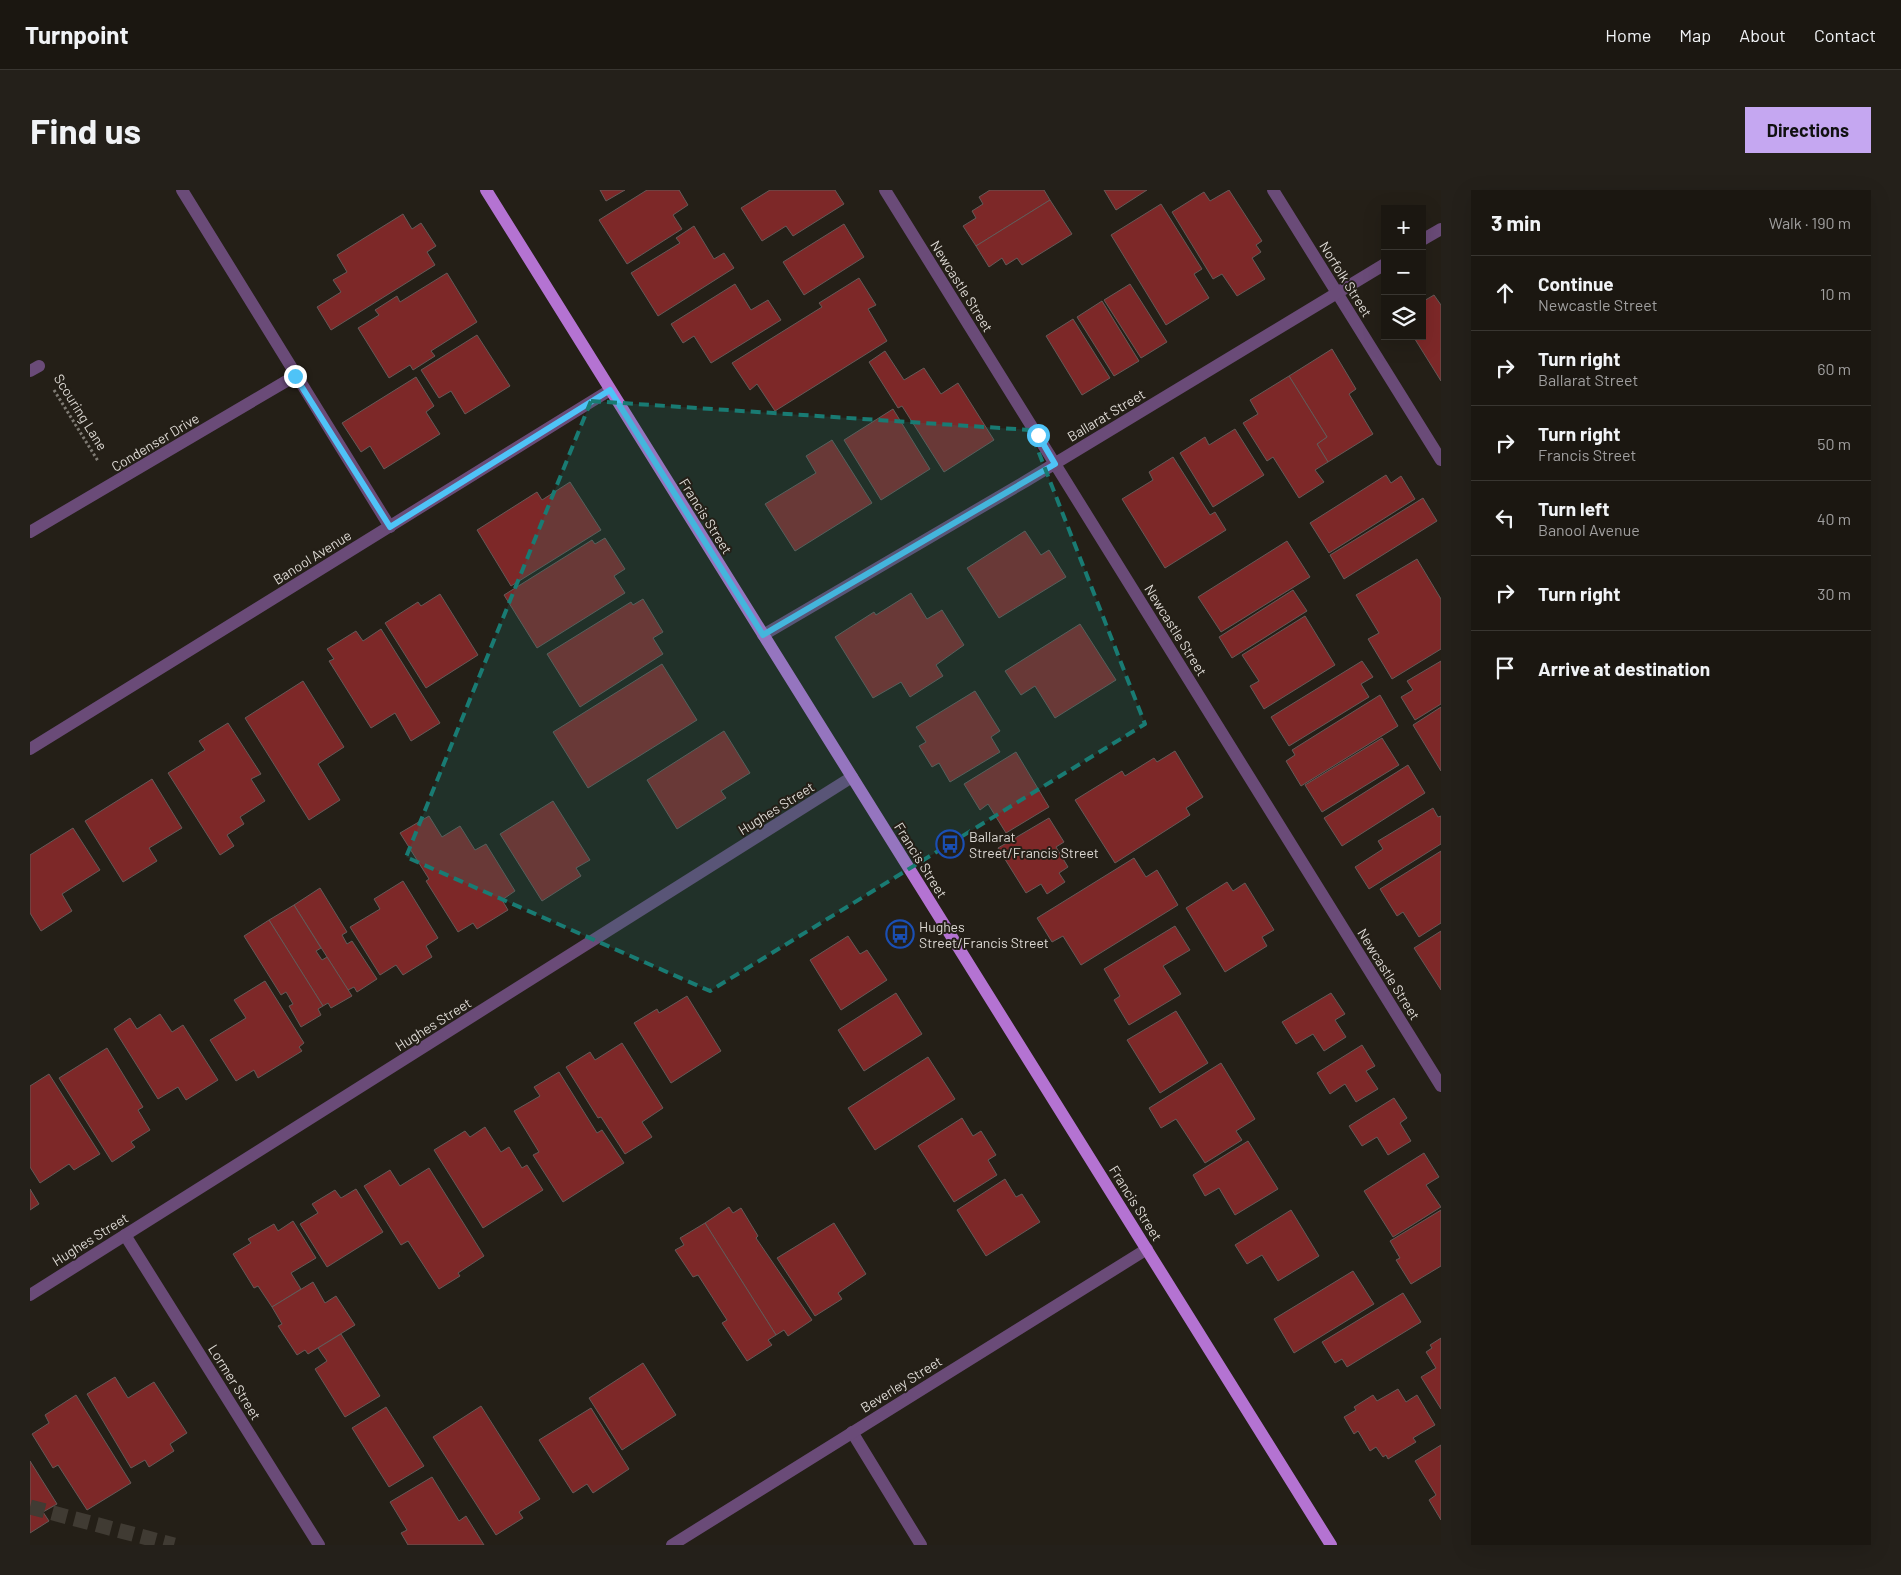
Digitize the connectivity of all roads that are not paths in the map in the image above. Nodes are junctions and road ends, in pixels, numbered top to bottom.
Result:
1 (182, 190) edge
2 (486, 190) edge
3 (885, 190) edge
4 (1273, 190) edge
5 (1441, 229) edge
6 (1426, 238) edge
7 (1381, 266) edge
8 (1337, 294) junction
9 (295, 376) junction
10 (610, 390) junction
11 (1441, 460) edge
12 (1055, 464) junction
13 (390, 527) junction
14 (30, 532) edge
15 (763, 635) junction
16 (30, 749) edge
17 (852, 777) junction
18 (1441, 1086) edge
19 (125, 1235) junction
20 (1146, 1249) junction
21 (30, 1295) edge
22 (852, 1432) junction
23 (319, 1545) edge
24 (672, 1545) edge
25 (921, 1545) edge
26 (1331, 1545) edge

1 - 9 street
2 - 10 main road, Francis Street
3 - 12 street, Newcastle Street
4 - 8 street, Norfolk Street
5 - 6 street
7 - 8 street, Ballarat Street
8 - 11 street, Norfolk Street
8 - 12 street, Ballarat Street
9 - 13 street
9 - 14 street, Condenser Drive
10 - 13 street, Banool Avenue
10 - 15 main road, Francis Street
12 - 15 street, Ballarat Street
12 - 18 street, Newcastle Street
13 - 16 street, Banool Avenue
15 - 17 main road, Francis Street
17 - 19 street, Hughes Street
17 - 20 main road, Francis Street
19 - 21 street, Hughes Street
19 - 23 street, Lormer Street
20 - 22 street, Beverley Street
20 - 26 main road, Francis Street
22 - 24 street, Beverley Street
22 - 25 street

